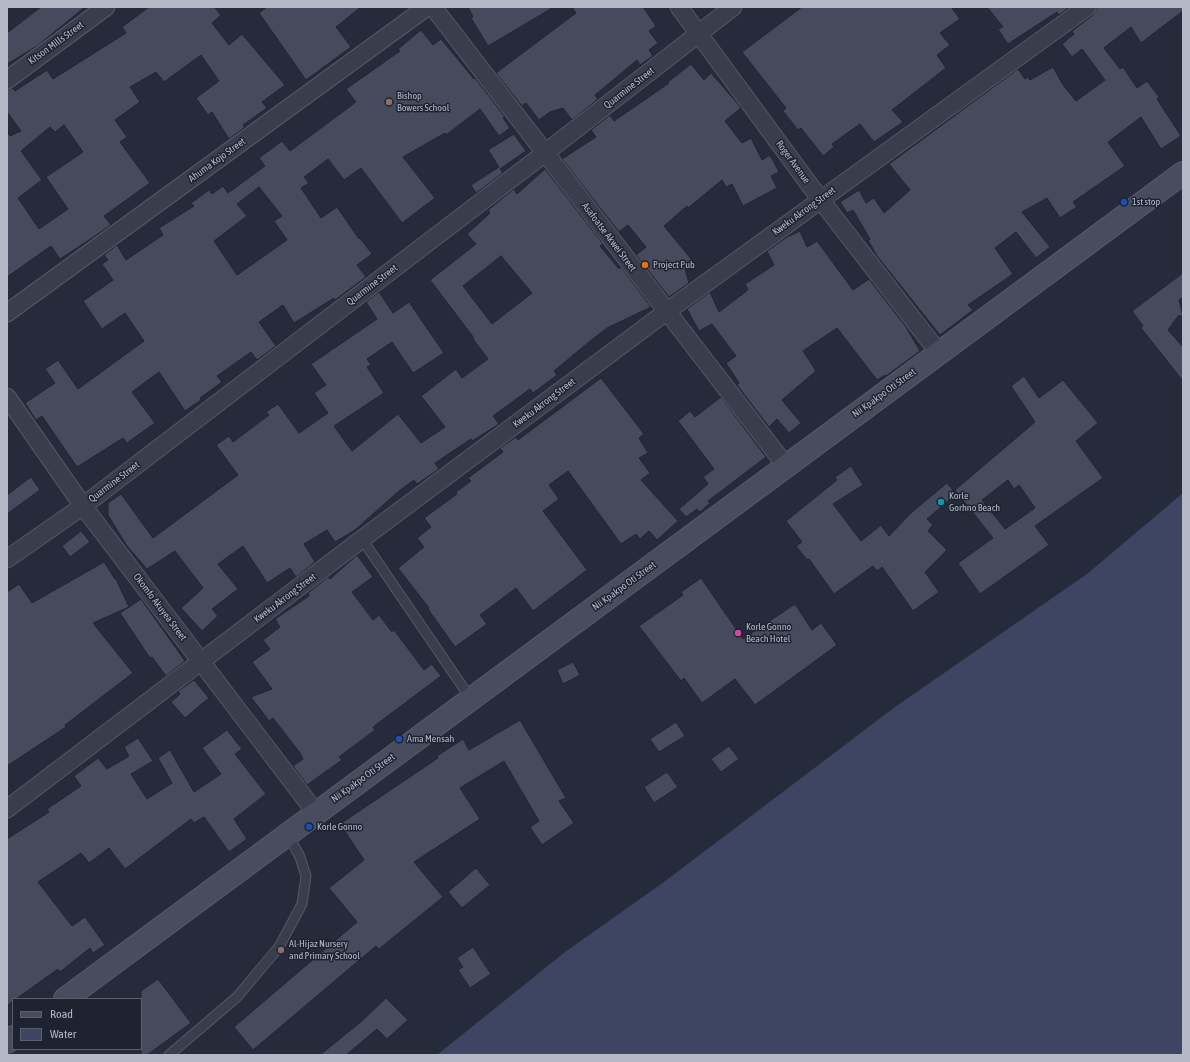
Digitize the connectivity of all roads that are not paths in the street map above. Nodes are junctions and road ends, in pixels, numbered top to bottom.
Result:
1 (106, 7) edge
2 (427, 7) edge
3 (433, 7) edge
4 (679, 7) edge
5 (733, 7) edge
6 (1087, 7) edge
7 (699, 34) junction
8 (7, 80) edge
9 (545, 153) junction
10 (1183, 173) edge
11 (820, 199) junction
12 (666, 312) junction
13 (7, 313) edge
14 (939, 353) junction
15 (7, 397) edge
16 (786, 466) junction
17 (83, 506) junction
18 (362, 539) junction
19 (7, 558) edge
20 (202, 662) junction
21 (471, 698) junction
22 (7, 809) edge
23 (316, 813) junction
24 (288, 835) junction
25 (66, 998) edge
26 (169, 1055) edge

1 - 8 street, Kitson Mills Street
2 - 13 street, Ahuma Kojo Street
3 - 9 street, Asafoatse Akwei Street
4 - 7 street, Roger Avenue
5 - 7 street, Quarmine Street
6 - 11 street, Kweku Akrong Street
7 - 9 street, Quarmine Street
7 - 11 street, Roger Avenue
9 - 12 street, Asafoatse Akwei Street
9 - 17 street, Quarmine Street
10 - 14 main road, Nii Kpakpo Oti Street
11 - 12 street, Kweku Akrong Street
11 - 14 street, Roger Avenue
12 - 16 street, Asafoatse Akwei Street
12 - 18 street, Kweku Akrong Street
14 - 16 main road, Nii Kpakpo Oti Street
15 - 17 street, Okomfo Akuyea Street
16 - 21 main road, Nii Kpakpo Oti Street
17 - 19 street, Quarmine Street
17 - 20 street, Okomfo Akuyea Street
18 - 20 street, Kweku Akrong Street
18 - 21 lane
20 - 22 street, Kweku Akrong Street
20 - 23 street, Okomfo Akuyea Street
21 - 23 main road, Nii Kpakpo Oti Street
23 - 24 main road, Nii Kpakpo Oti Street
24 - 25 main road, Nii Kpakpo Oti Street
24 - 26 lane

